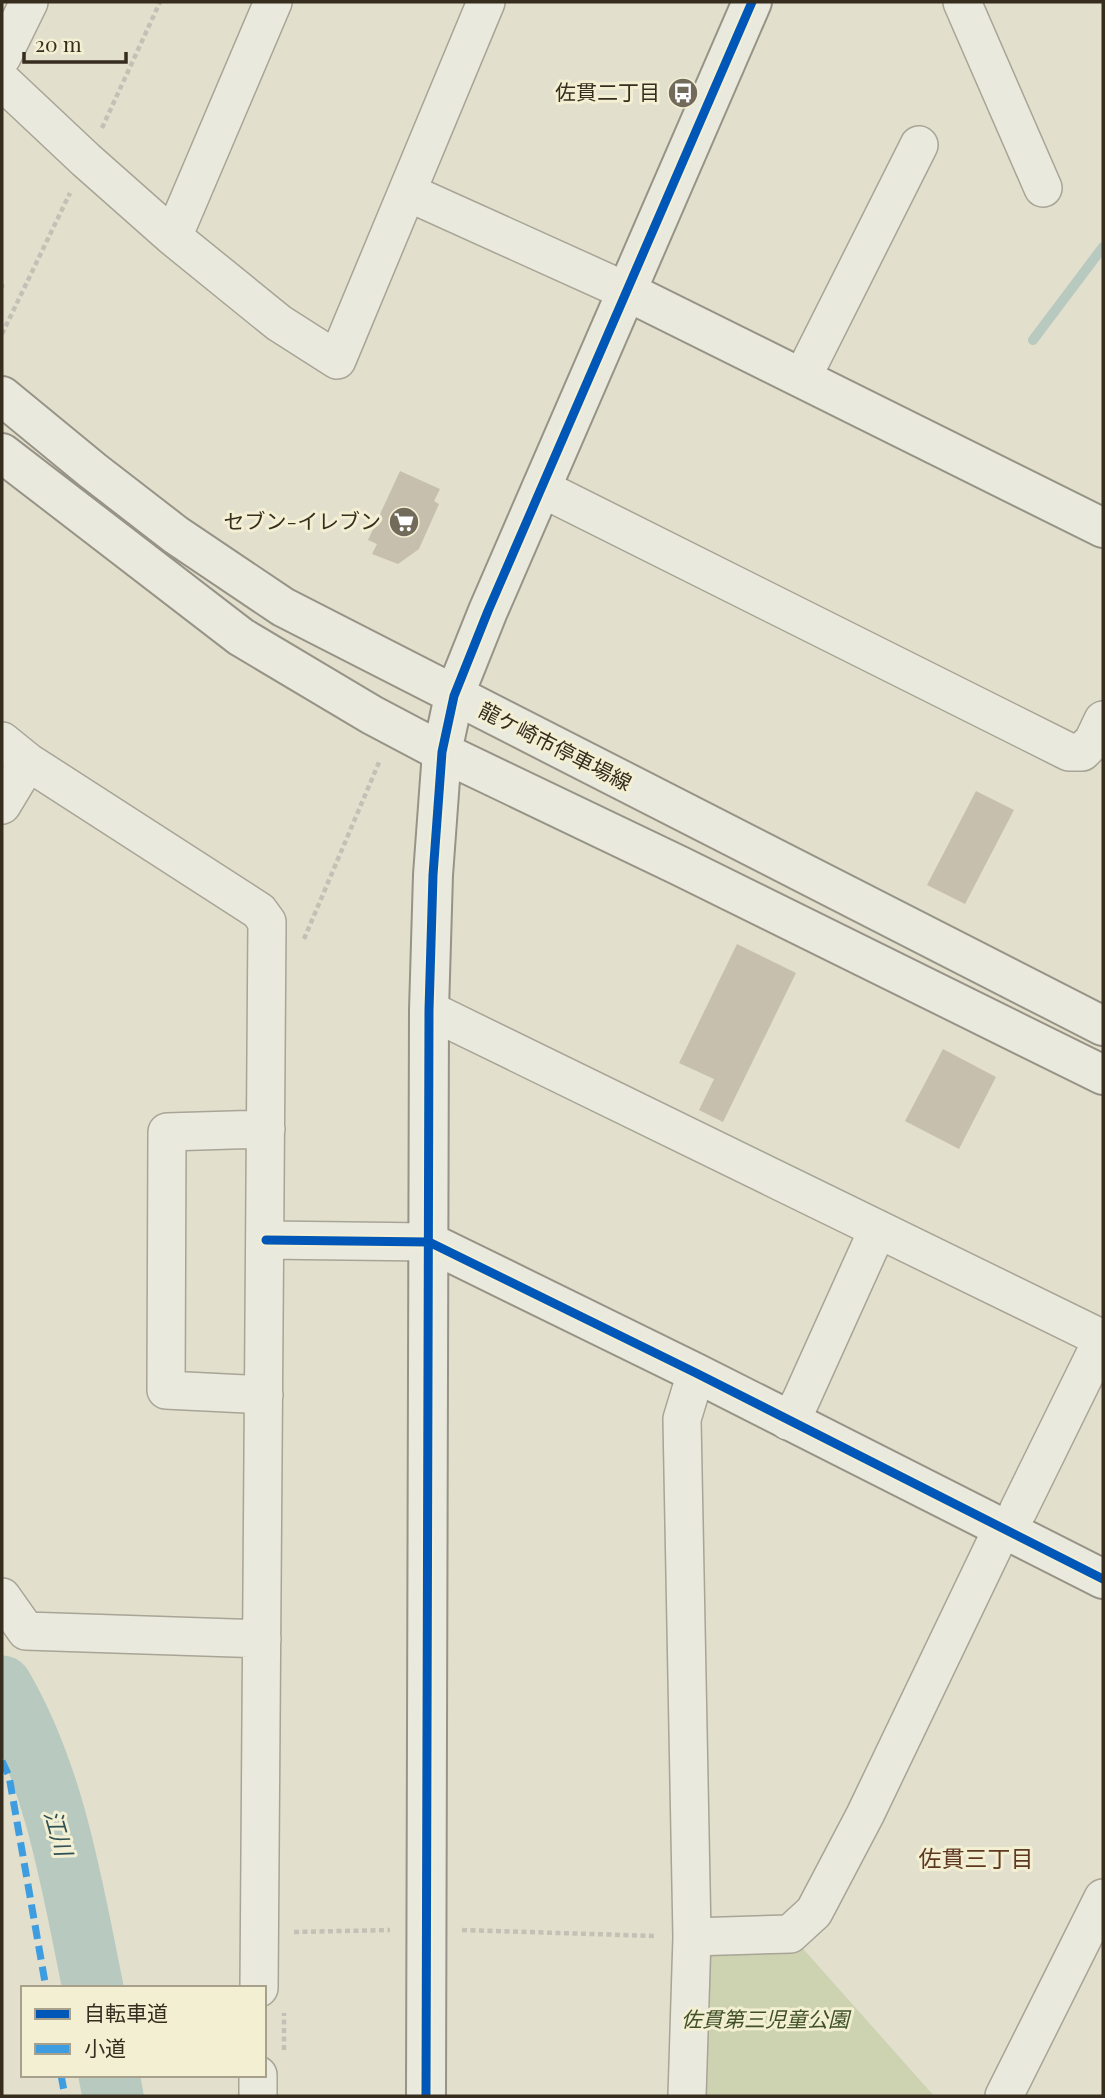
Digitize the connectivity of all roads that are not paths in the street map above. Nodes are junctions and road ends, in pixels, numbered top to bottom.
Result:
1 (29, 2) edge
2 (273, 2) edge
3 (486, 2) edge
4 (752, 2) edge
5 (962, 2) edge
6 (2, 57) edge
7 (2, 81) edge
8 (919, 145) dead end
9 (1043, 188) dead end
10 (407, 192) junction
11 (173, 237) junction
12 (626, 291) junction
13 (802, 378) junction
14 (2, 396) edge
15 (2, 453) edge
16 (541, 488) junction
17 (1103, 528) edge
18 (454, 696) junction
19 (1103, 720) edge
20 (15, 752) edge
21 (442, 752) junction
22 (2, 805) edge
23 (429, 1010) junction
24 (1103, 1026) edge
25 (1103, 1075) edge
26 (266, 1129) junction
27 (878, 1229) junction
28 (266, 1240) junction
29 (429, 1242) junction
30 (1103, 1339) edge
31 (696, 1373) junction
32 (264, 1395) junction
33 (788, 1421) junction
34 (1010, 1520) junction
35 (1103, 1579) edge
36 (2, 1597) edge
37 (262, 1639) junction
38 (1103, 1898) edge
39 (692, 1937) junction
40 (259, 1986) edge
41 (258, 2077) edge
42 (258, 2096) edge
43 (426, 2096) edge
44 (687, 2096) edge
45 (1004, 2096) edge

1 - 6 street
2 - 11 street
3 - 10 street
4 - 12 street
5 - 9 street
7 - 11 street
8 - 13 street
10 - 11 street
10 - 12 street
12 - 13 street
12 - 16 street
13 - 17 street
14 - 18 street, 龍ケ崎市停車場線
15 - 21 street
16 - 18 street
16 - 19 street
18 - 21 street
18 - 24 street, 龍ケ崎市停車場線
20 - 22 street
20 - 26 street
21 - 23 street
21 - 25 street
23 - 27 street
23 - 29 street
26 - 28 street
26 - 32 street
27 - 30 street
27 - 33 street
28 - 29 street
28 - 32 street
29 - 31 street
29 - 43 street
30 - 34 street
31 - 33 street
31 - 39 street
32 - 37 street
33 - 34 street
34 - 35 street
34 - 39 street
36 - 37 street
37 - 40 street
38 - 45 street
39 - 44 street
41 - 42 street

